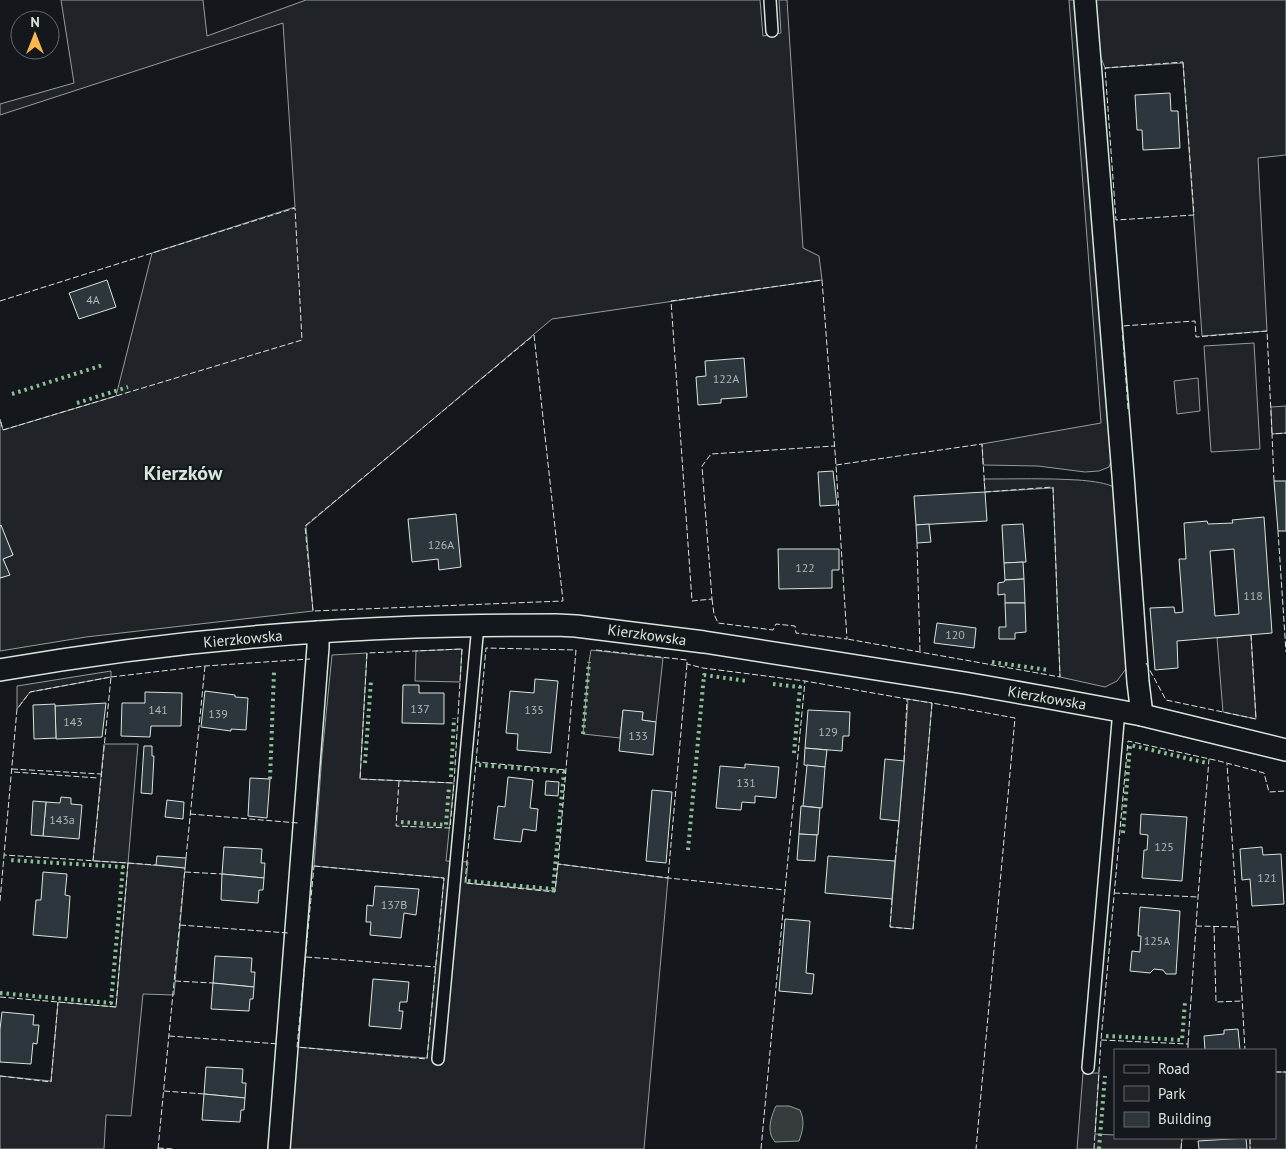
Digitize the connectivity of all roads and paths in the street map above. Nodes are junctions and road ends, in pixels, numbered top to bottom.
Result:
1 (770, 0) edge
2 (1084, 0) edge
3 (772, 31) dead end
4 (478, 625) junction
5 (318, 632) junction
6 (0, 670) edge
7 (1119, 710) junction
8 (1142, 715) junction
9 (1286, 750) edge
10 (438, 1059) dead end
11 (1088, 1068) dead end
12 (278, 1149) edge

1 - 3 lane
2 - 8 street
4 - 5 street, Kierzkowska
4 - 7 street, Kierzkowska
4 - 10 lane
5 - 6 street, Kierzkowska
5 - 12 street
7 - 8 street, Kierzkowska
7 - 11 lane
8 - 9 street, Kierzkowska

